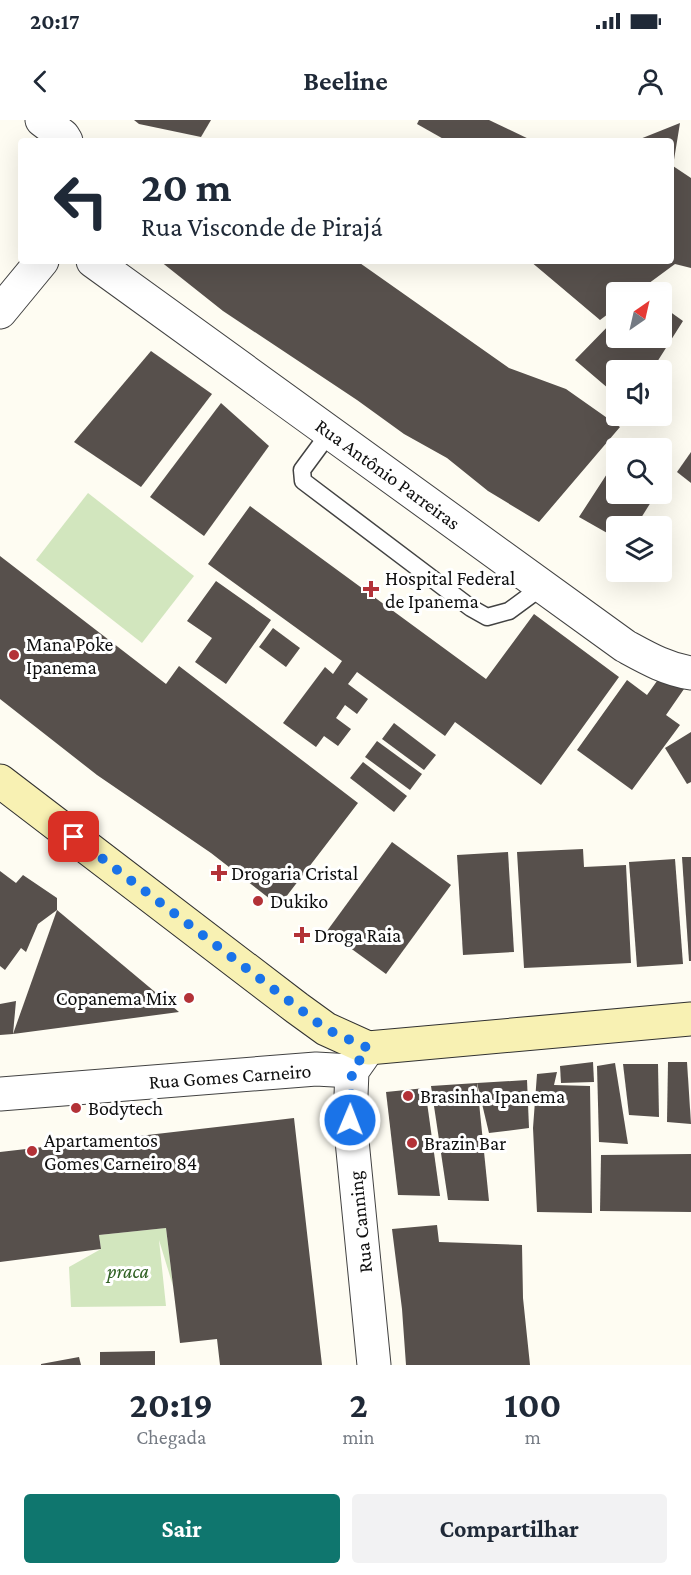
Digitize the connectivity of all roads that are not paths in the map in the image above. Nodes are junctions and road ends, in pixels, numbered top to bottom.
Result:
1 (42, 120) edge
2 (64, 138) edge
3 (40, 264) edge
4 (97, 264) edge
5 (0, 312) edge
6 (330, 432) junction
7 (543, 586) junction
8 (691, 673) edge
9 (0, 781) edge
10 (691, 1018) edge
11 (360, 1060) junction
12 (0, 1094) edge
13 (374, 1365) edge

1 - 2 street
3 - 5 street
4 - 6 street, Rua Antônio Parreiras
6 - 7 street, Rua Antônio Parreiras
6 - 7 lane
7 - 8 street, Rua Antônio Parreiras
9 - 11 main road
10 - 11 main road, Rua Gomes Carneiro
11 - 12 street, Rua Gomes Carneiro
11 - 13 street, Rua Canning

